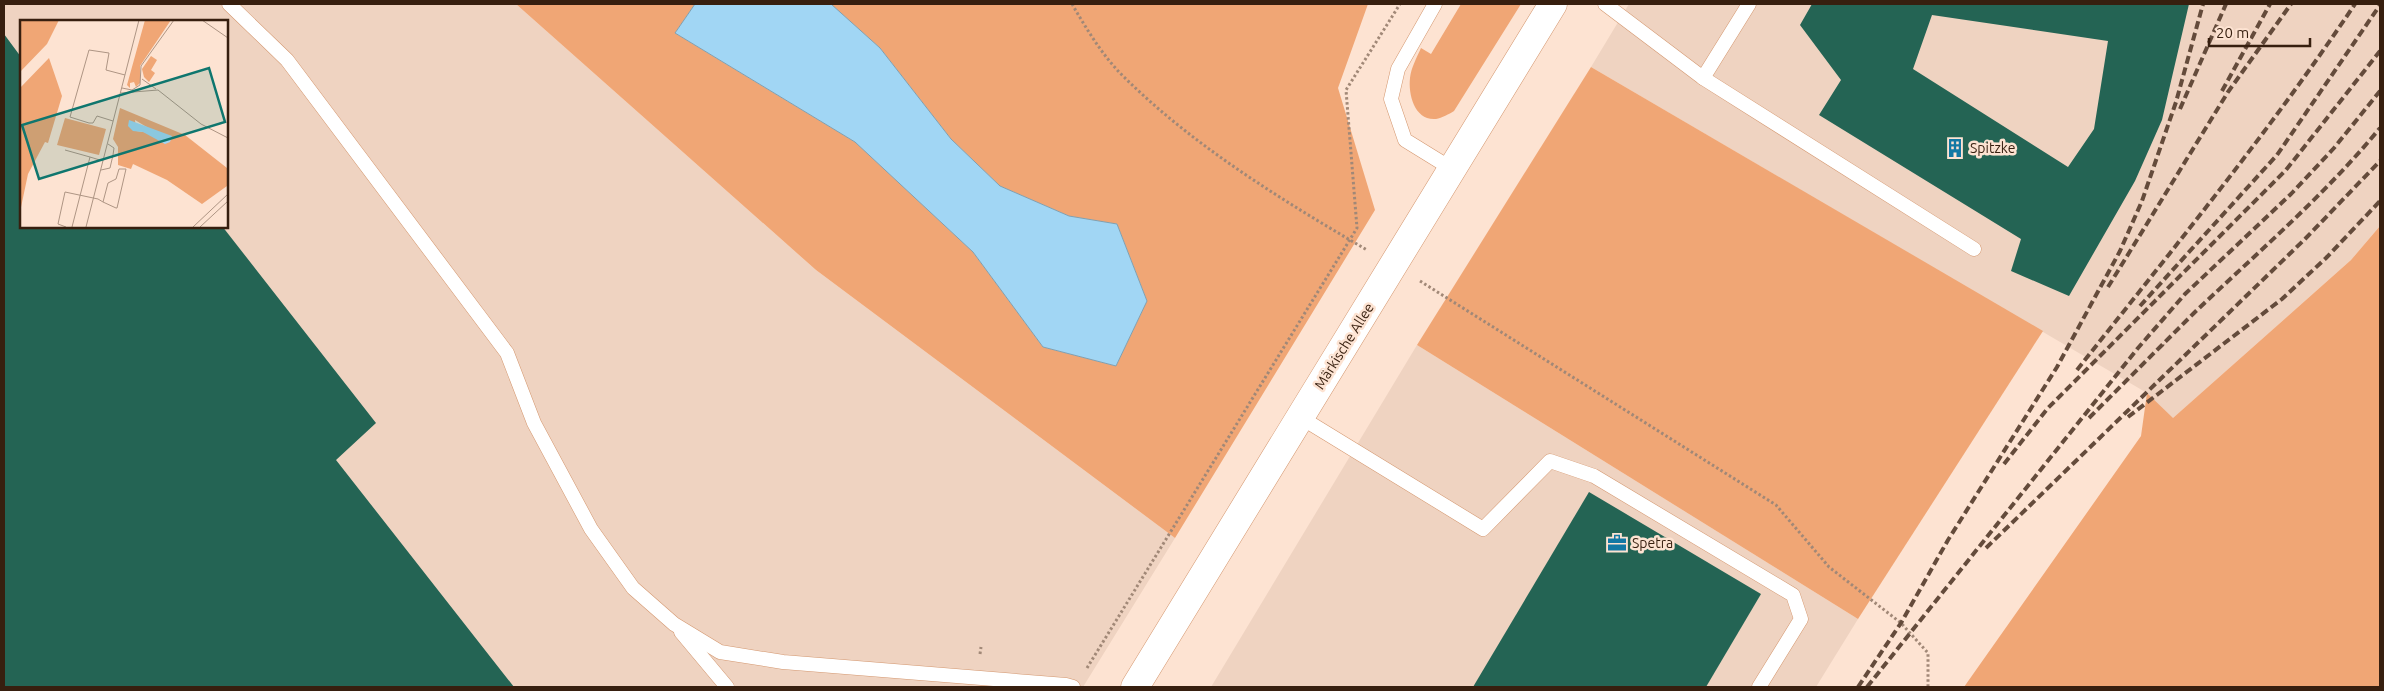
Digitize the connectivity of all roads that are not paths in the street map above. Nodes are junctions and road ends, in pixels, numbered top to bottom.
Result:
1 (229, 4) edge
2 (1436, 4) edge
3 (1553, 4) edge
4 (1605, 4) edge
5 (1748, 4) edge
6 (1704, 78) junction
7 (1452, 169) junction
8 (1974, 249) dead end
9 (1300, 417) junction
10 (674, 624) junction
11 (727, 687) edge
12 (1072, 687) edge
13 (1135, 687) edge
14 (1759, 687) edge

1 - 10 lane
2 - 7 lane
3 - 7 street, Märkische Allee
4 - 6 lane
5 - 6 lane
6 - 8 lane
7 - 9 street, Märkische Allee
9 - 13 street, Märkische Allee
9 - 14 lane
10 - 11 lane
10 - 12 lane

